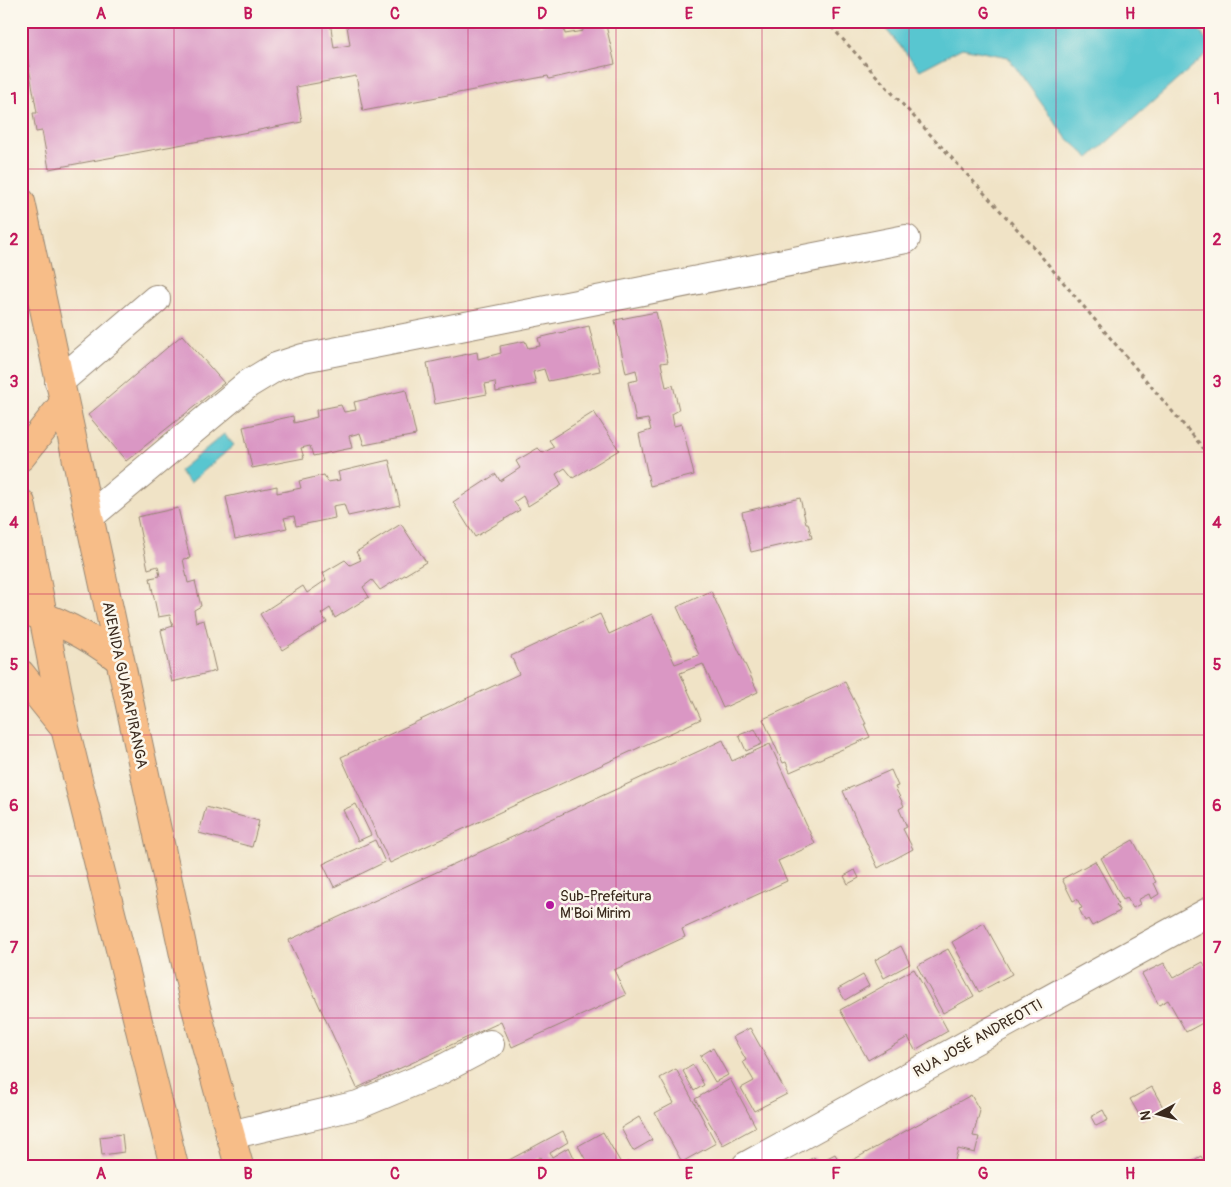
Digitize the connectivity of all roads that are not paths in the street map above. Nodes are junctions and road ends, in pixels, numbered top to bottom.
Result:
1 (21, 202) edge
2 (906, 239) dead end
3 (156, 299) dead end
4 (62, 393) junction
5 (21, 457) edge
6 (22, 511) edge
7 (89, 517) junction
8 (32, 613) edge
9 (119, 659) junction
10 (21, 674) edge
11 (65, 728) junction
12 (1210, 911) edge
13 (490, 1044) dead end
14 (230, 1136) junction
15 (174, 1166) edge
16 (239, 1166) edge
17 (746, 1166) edge

1 - 4 main road, AVENIDA GUARAPIRANGA
2 - 7 street
3 - 4 street
4 - 5 main road
4 - 7 main road, AVENIDA GUARAPIRANGA
6 - 8 main road
7 - 9 main road, AVENIDA GUARAPIRANGA
8 - 9 main road
8 - 11 main road
9 - 14 main road, AVENIDA GUARAPIRANGA
10 - 11 main road
11 - 15 main road
12 - 17 street, RUA JOSÉ ANDREOTTI
13 - 14 street
14 - 16 main road, AVENIDA GUARAPIRANGA

